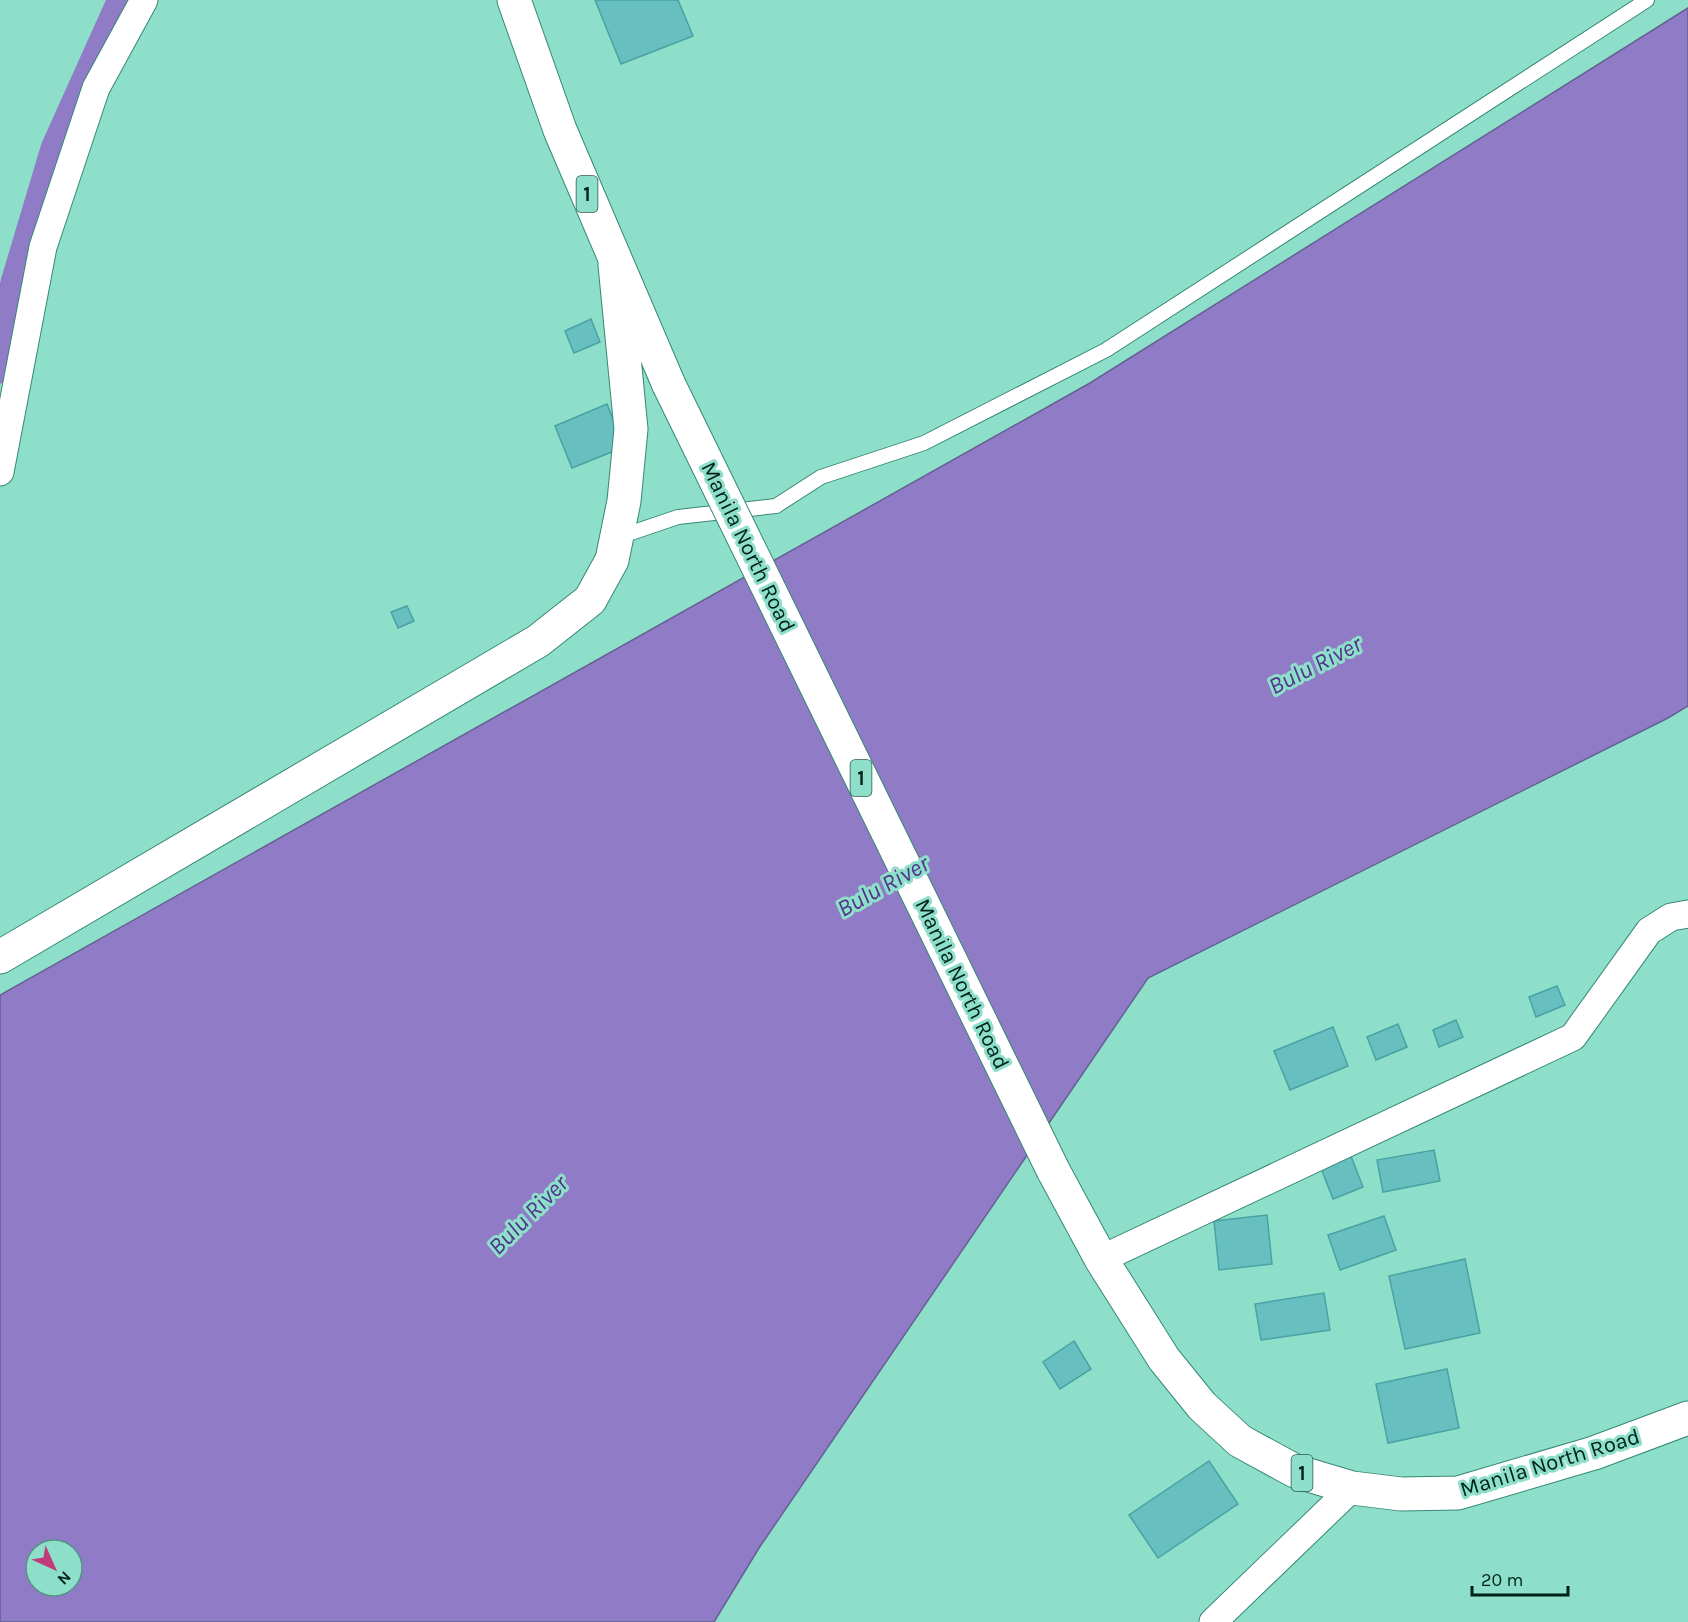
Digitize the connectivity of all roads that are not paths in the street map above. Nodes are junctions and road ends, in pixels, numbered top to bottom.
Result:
1 (144, 0) edge
2 (514, 0) edge
3 (1647, 0) edge
4 (614, 254) junction
5 (0, 472) edge
6 (616, 538) junction
7 (1688, 914) edge
8 (0, 957) edge
9 (1101, 1259) junction
10 (1688, 1418) edge
11 (1352, 1488) junction
12 (1213, 1622) edge

1 - 5 street
2 - 4 main road, Manila North Road / 1
3 - 6 lane
4 - 6 main road
4 - 9 main road, Manila North Road / 1, bridge
6 - 8 main road
7 - 9 street
9 - 11 main road, Manila North Road / 1
10 - 11 main road, Manila North Road / 1
11 - 12 street

